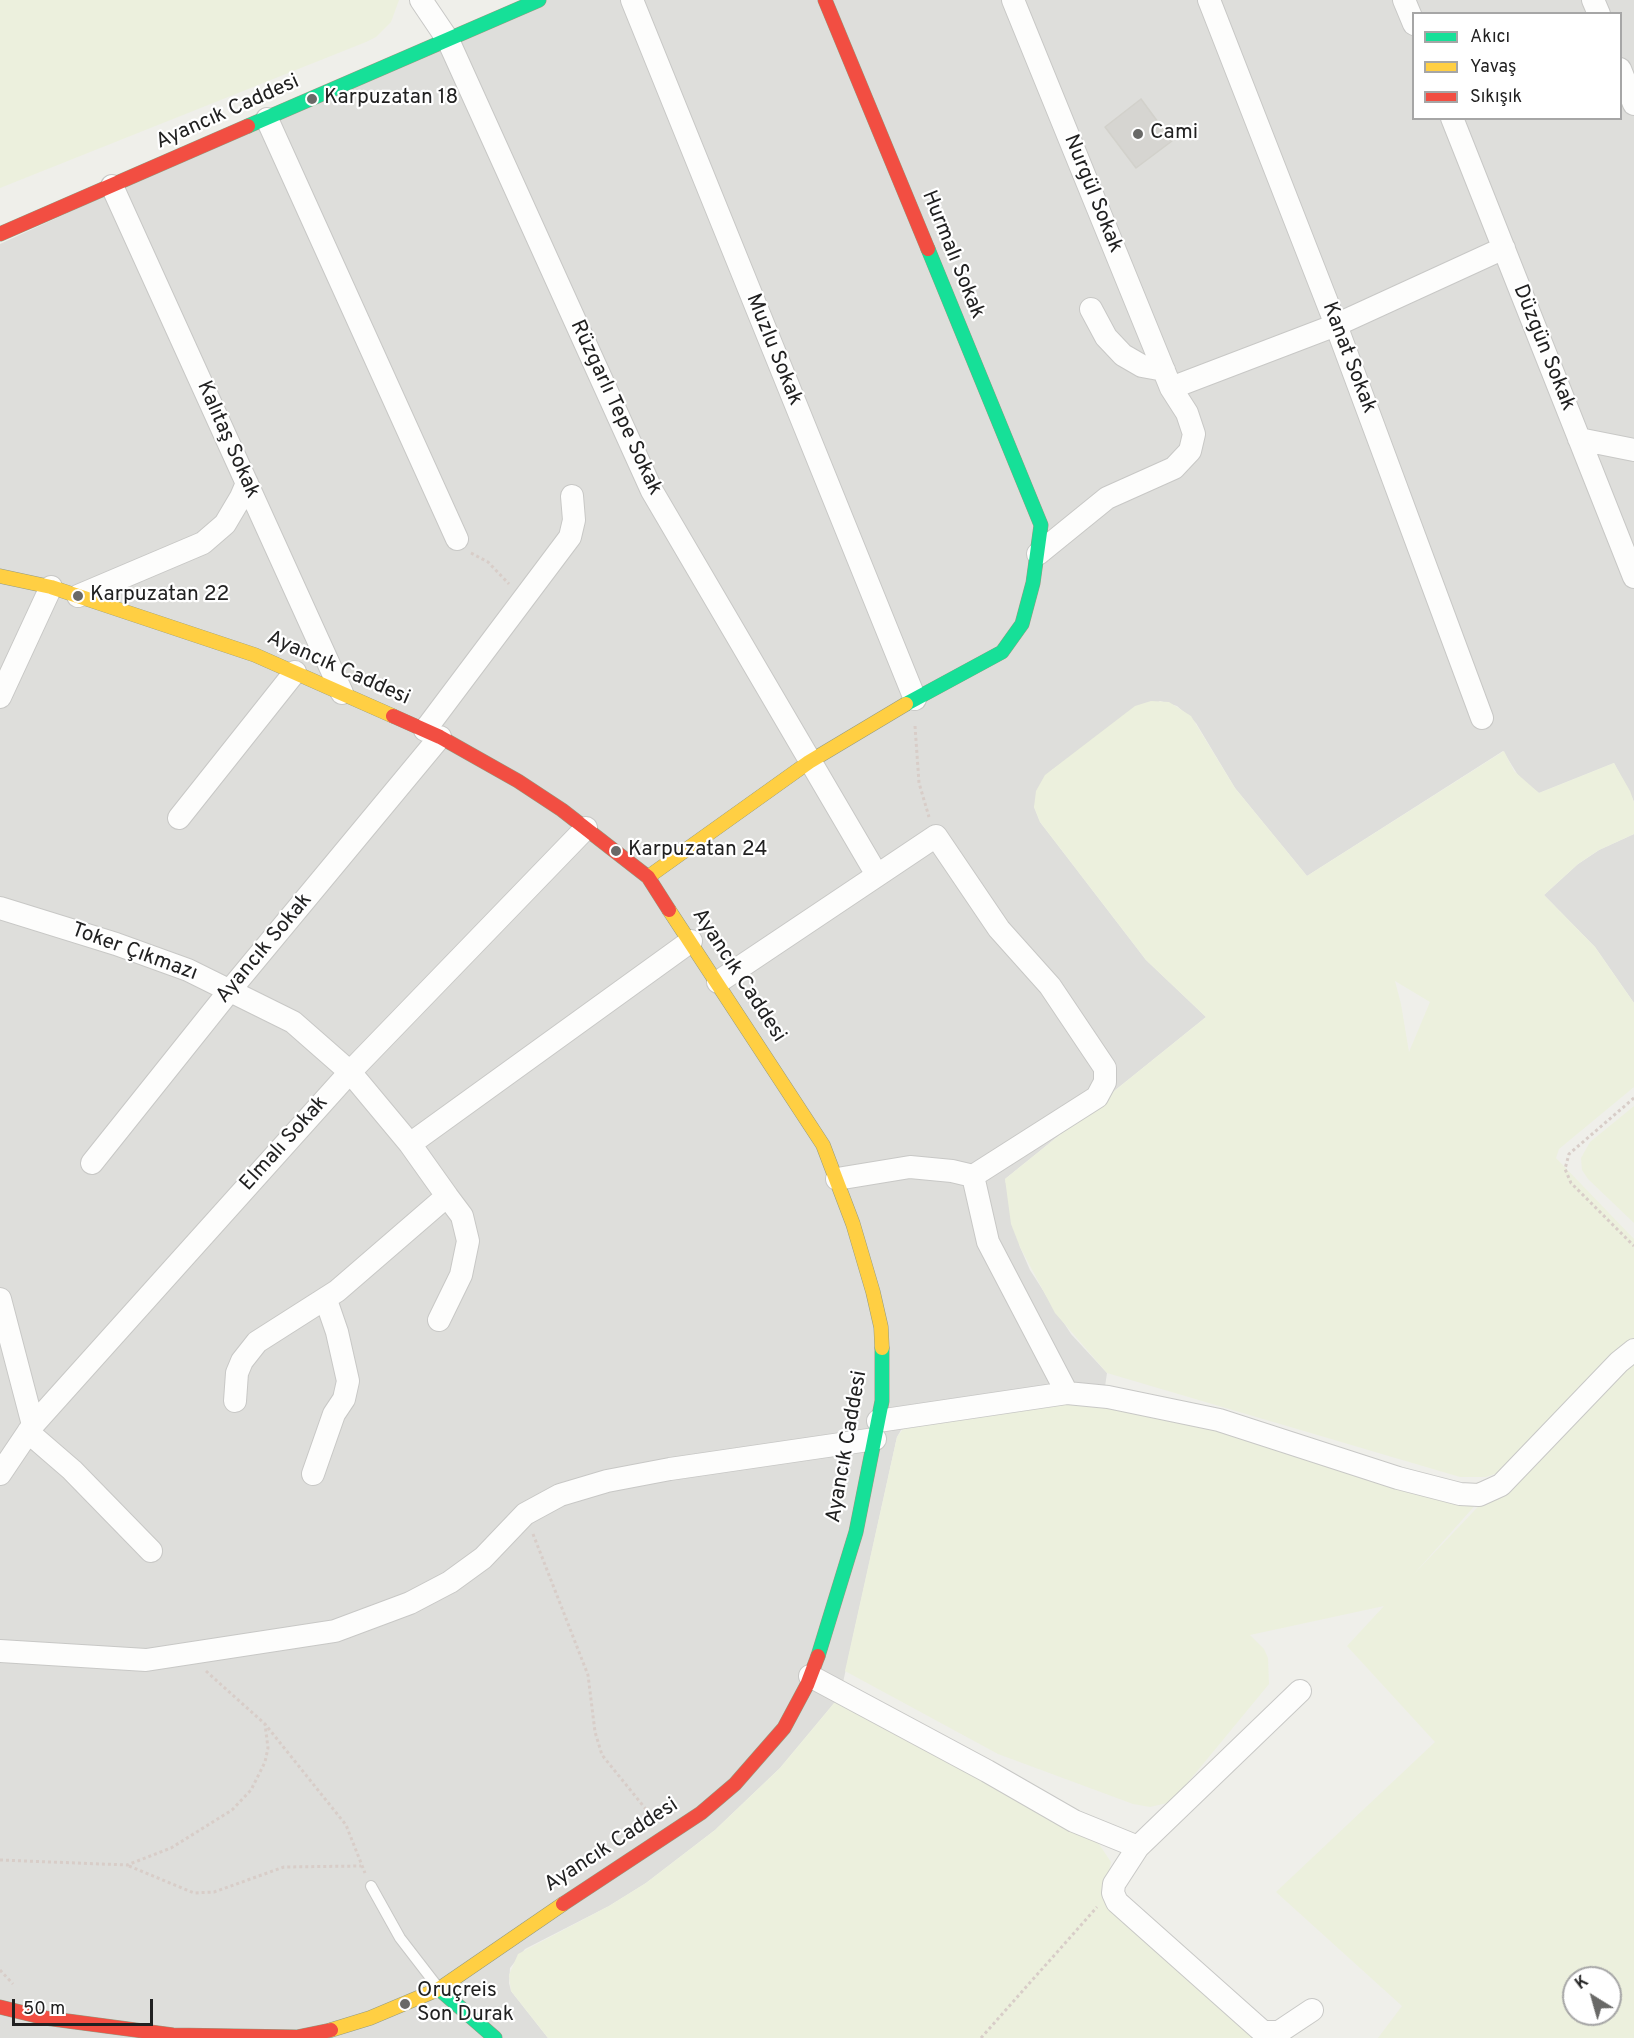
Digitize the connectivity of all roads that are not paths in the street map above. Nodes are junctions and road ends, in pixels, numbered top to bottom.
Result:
1 (421, 0) edge
2 (538, 0) edge
3 (632, 0) edge
4 (825, 0) edge
5 (1013, 0) edge
6 (1209, 0) edge
7 (1404, 0) edge
8 (1412, 21) edge
9 (448, 40) junction
10 (1622, 74) edge
11 (1634, 104) edge
12 (267, 119) junction
13 (1453, 120) edge
14 (112, 186) junction
15 (0, 234) edge
16 (1504, 248) junction
17 (1091, 309) dead end
18 (1336, 325) junction
19 (1167, 379) junction
20 (1579, 439) junction
21 (1634, 450) edge
22 (247, 483) junction
23 (572, 496) dead end
24 (457, 539) road end
25 (1038, 554) junction
26 (0, 576) edge
27 (1634, 578) edge
28 (51, 587) junction
29 (78, 596) junction
30 (295, 672) junction
31 (342, 693) junction
32 (0, 697) edge
33 (915, 699) junction
34 (1482, 718) dead end
35 (433, 734) junction
36 (809, 762) junction
37 (179, 818) dead end
38 (586, 828) junction
39 (877, 875) junction
40 (648, 877) junction
41 (0, 908) edge
42 (691, 941) junction
43 (718, 982) junction
44 (231, 989) junction
45 (350, 1072) junction
46 (410, 1144) junction
47 (92, 1163) dead end
48 (973, 1176) junction
49 (837, 1179) junction
50 (447, 1196) junction
51 (0, 1299) edge
52 (326, 1300) junction
53 (439, 1320) dead end
54 (1634, 1350) edge
55 (1067, 1393) junction
56 (235, 1401) dead end
57 (31, 1429) junction
58 (876, 1430) junction
59 (0, 1474) edge
60 (313, 1474) dead end
61 (151, 1551) dead end
62 (0, 1651) edge
63 (810, 1676) junction
64 (1300, 1692) dead end
65 (1138, 1847) junction
66 (371, 1886) road end
67 (439, 1989) junction
68 (0, 2007) edge
69 (1312, 2010) dead end
70 (495, 2038) edge

1 - 9 street, Rüzgarlı Tepe Sokak
2 - 9 street, Ayancık Caddesi
3 - 33 street, Muzlu Sokak
4 - 25 street, Hurmalı Sokak
5 - 19 street, Nurgül Sokak
6 - 18 street, Kanat Sokak
7 - 8 street
9 - 12 street, Ayancık Caddesi
9 - 36 street, Rüzgarlı Tepe Sokak
10 - 11 street
12 - 14 street, Ayancık Caddesi
12 - 24 street
13 - 16 street, Düzgün Sokak
14 - 15 street, Ayancık Caddesi
14 - 22 street, Kalıtaş Sokak
16 - 18 street
16 - 20 street, Düzgün Sokak
17 - 19 street
18 - 19 street
18 - 34 street, Kanat Sokak
19 - 25 street, Nurgül Sokak
20 - 21 street
20 - 27 street, Düzgün Sokak
22 - 29 street
22 - 31 street, Kalıtaş Sokak
23 - 35 street, Ayancık Sokak
25 - 33 street
26 - 28 street, Ayancık Caddesi
28 - 29 street, Ayancık Caddesi
28 - 32 street
29 - 30 street, Ayancık Caddesi
30 - 31 street, Ayancık Caddesi
30 - 37 street
31 - 35 street, Ayancık Caddesi
33 - 36 street
35 - 38 street, Ayancık Caddesi
35 - 44 street, Ayancık Sokak
36 - 39 street, Rüzgarlı Tepe Sokak
36 - 40 street
38 - 40 street, Ayancık Caddesi
38 - 45 street, Elmalı Sokak
39 - 43 street
39 - 48 street
40 - 42 street, Ayancık Caddesi
41 - 44 street, Toker Çıkmazı
42 - 43 street, Ayancık Caddesi
42 - 46 street
43 - 49 street, Ayancık Caddesi
44 - 45 street, Toker Çıkmazı
44 - 47 street, Ayancık Sokak
45 - 46 street, Toker Çıkmazı
45 - 57 street, Elmalı Sokak
46 - 50 street, Toker Çıkmazı
48 - 49 street
48 - 55 street
49 - 58 street, Ayancık Caddesi
50 - 52 street
50 - 53 street, Toker Çıkmazı
51 - 57 street
52 - 56 street
52 - 60 street
54 - 55 street
55 - 58 street
57 - 59 street, Elmalı Sokak
57 - 61 street
58 - 62 street
58 - 63 street, Ayancık Caddesi
63 - 65 street
63 - 67 street, Ayancık Caddesi
64 - 65 street
65 - 69 street
66 - 67 lane
67 - 68 street, Ayancık Caddesi
67 - 70 street

